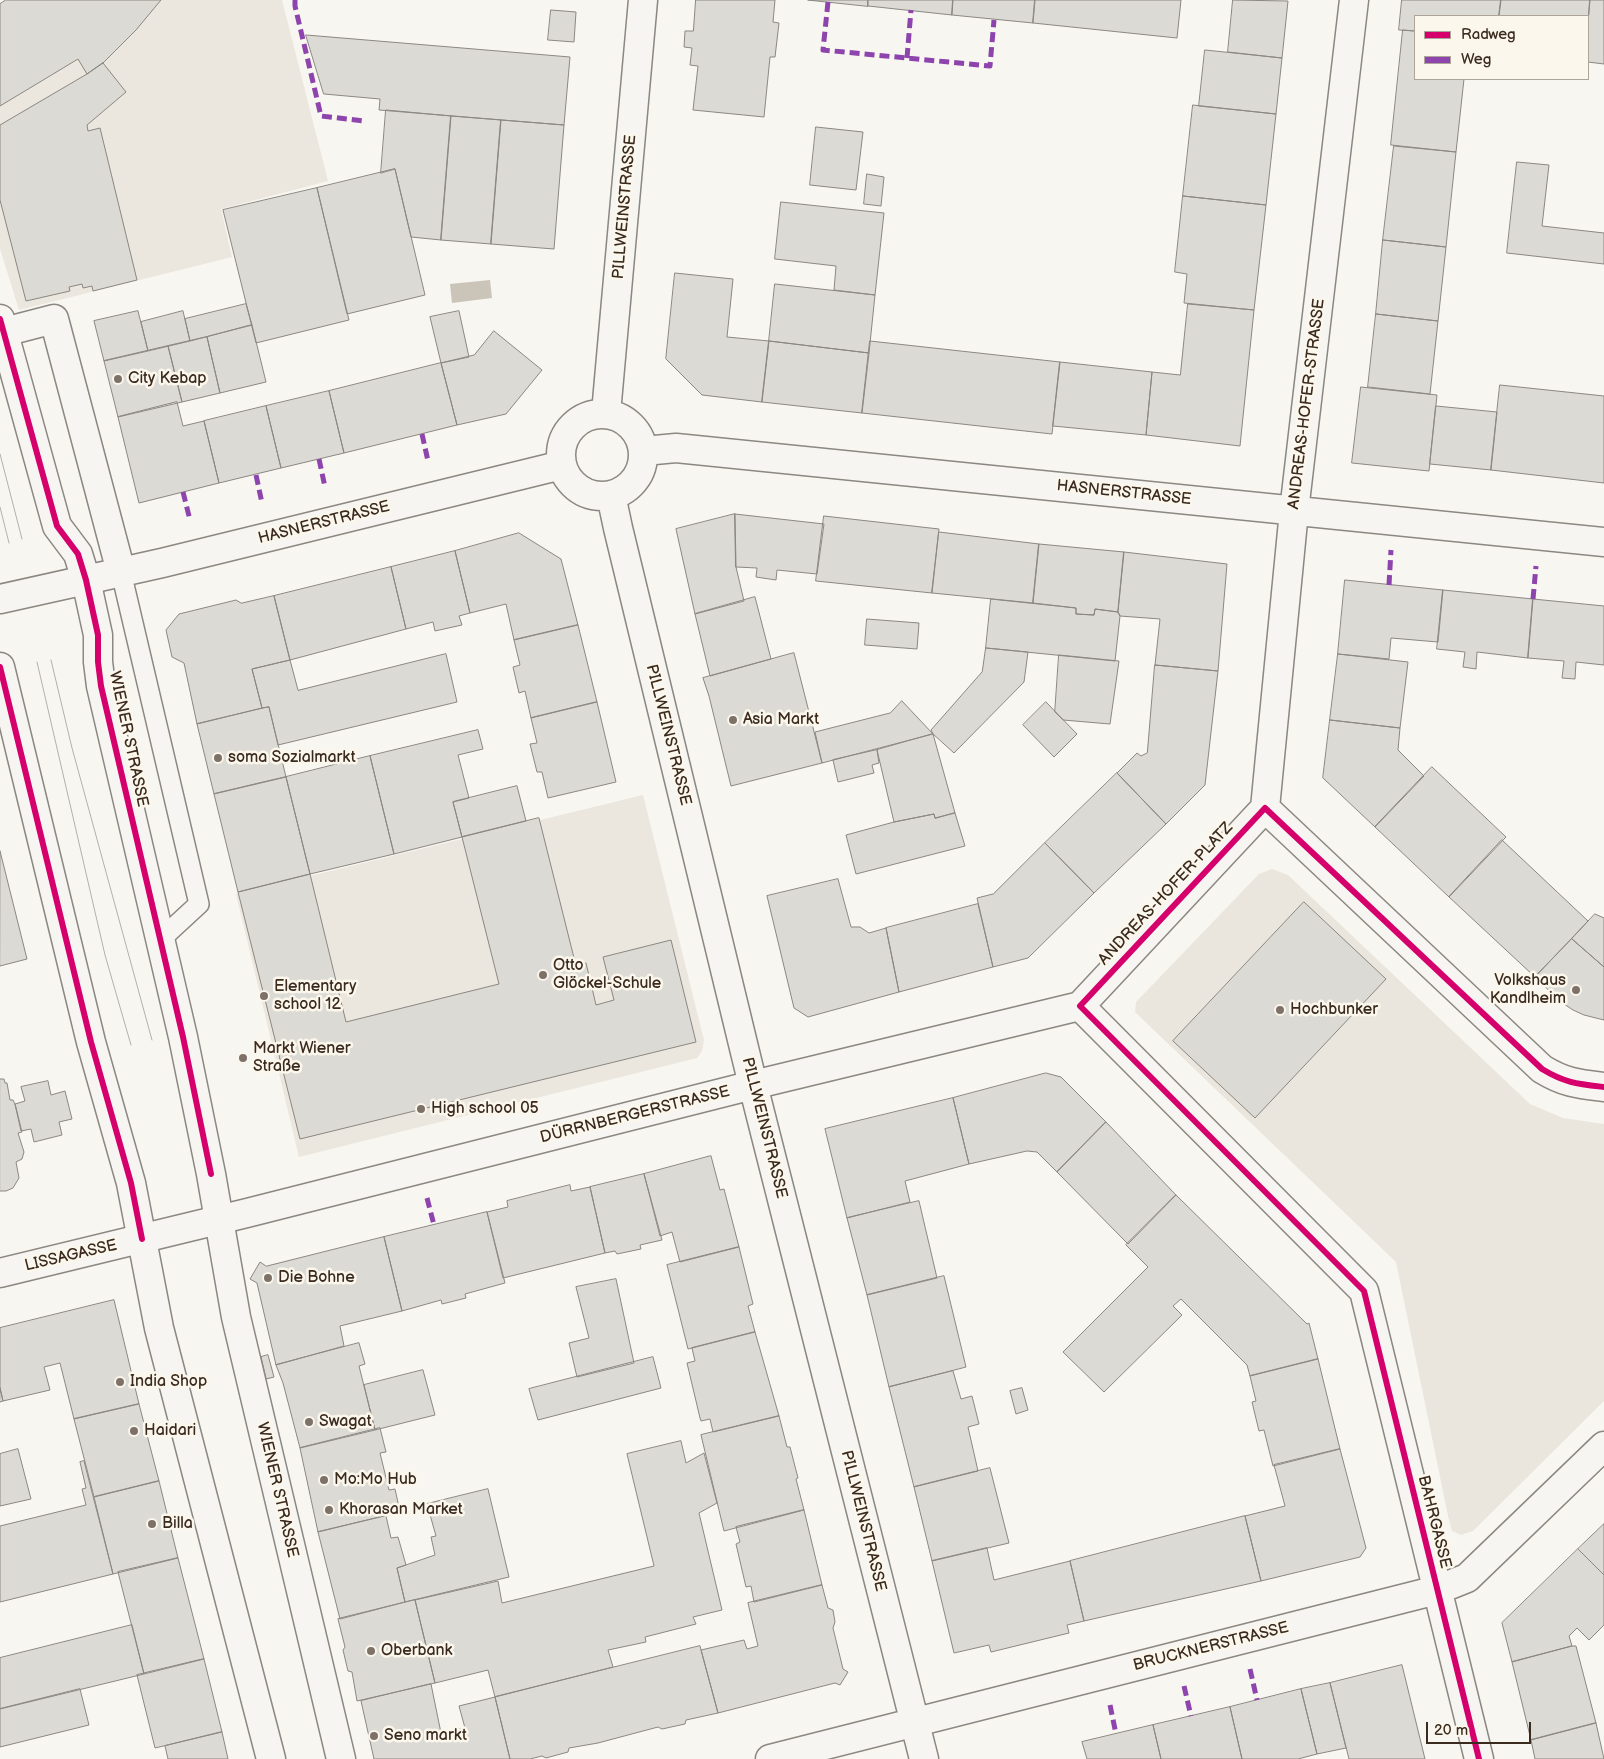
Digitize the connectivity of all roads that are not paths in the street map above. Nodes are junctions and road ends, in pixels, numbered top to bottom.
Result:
1 (643, 0) edge
2 (1354, 0) edge
3 (2, 326) edge
4 (606, 414) junction
5 (644, 451) junction
6 (562, 465) junction
7 (611, 495) junction
8 (1294, 511) junction
9 (1604, 542) edge
10 (122, 572) junction
11 (86, 580) junction
12 (0, 599) edge
13 (0, 667) edge
14 (1265, 808) junction
15 (160, 940) junction
16 (1080, 1006) junction
17 (753, 1085) junction
18 (1604, 1087) edge
19 (219, 1220) junction
20 (142, 1239) junction
21 (0, 1273) edge
22 (1604, 1446) edge
23 (1437, 1590) junction
24 (915, 1723) junction
25 (271, 1759) edge
26 (341, 1759) edge
27 (770, 1759) edge
28 (924, 1759) edge
29 (1479, 1759) edge

1 - 4 street, PILLWEINSTRASSE
2 - 8 street, ANDREAS-HOFER-STRASSE
3 - 10 street, WIENER STRASSE
3 - 11 street, WIENER STRASSE
4 - 5 street
4 - 6 street
5 - 7 street
5 - 8 street, HASNERSTRASSE
6 - 7 street
6 - 10 street, HASNERSTRASSE
7 - 17 street, PILLWEINSTRASSE
8 - 9 street, HASNERSTRASSE
8 - 14 street, ANDREAS-HOFER-STRASSE
10 - 11 street, HASNERSTRASSE
10 - 15 lane
11 - 12 street
11 - 15 street, WIENER STRASSE
13 - 20 street
14 - 16 street, ANDREAS-HOFER-PLATZ
14 - 18 street
15 - 19 street, WIENER STRASSE
16 - 17 street, DÜRRNBERGERSTRASSE
16 - 23 street, BAHRGASSE
17 - 19 street, DÜRRNBERGERSTRASSE
17 - 24 street, PILLWEINSTRASSE
19 - 20 street
19 - 26 street, WIENER STRASSE
20 - 21 street, LISSAGASSE
20 - 25 street
22 - 23 street, BRUCKNERSTRASSE
23 - 24 street, BRUCKNERSTRASSE
23 - 29 street, BAHRGASSE
24 - 27 street, BRUCKNERSTRASSE
24 - 28 street, PILLWEINSTRASSE

